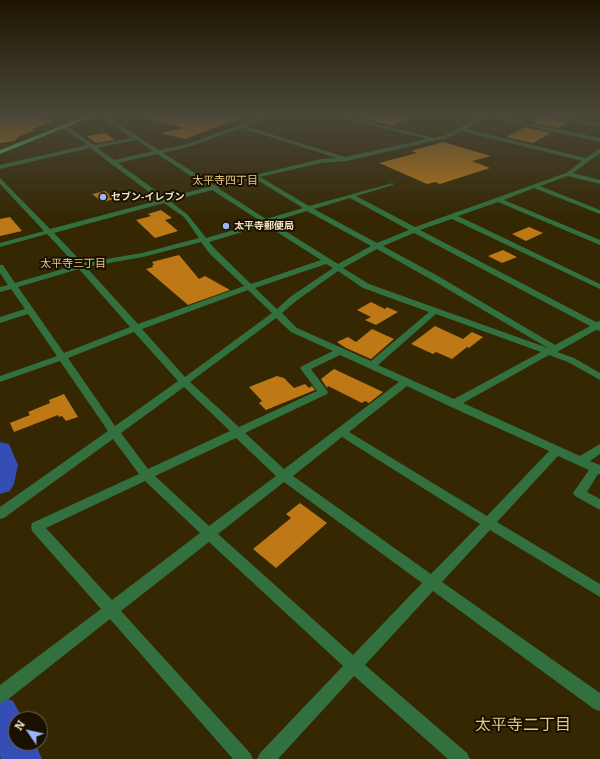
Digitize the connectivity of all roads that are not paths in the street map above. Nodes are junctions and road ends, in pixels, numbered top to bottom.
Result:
1 (77, 150) edge
2 (98, 150) edge
3 (166, 150) edge
4 (320, 150) edge
5 (385, 150) edge
6 (548, 150) edge
7 (600, 150) edge
8 (159, 152) junction
9 (348, 159) junction
10 (587, 160) junction
11 (113, 162) junction
12 (0, 167) edge
13 (568, 174) junction
14 (256, 176) junction
15 (0, 180) edge
16 (600, 182) edge
17 (391, 184) dead end
18 (536, 187) junction
19 (214, 188) junction
20 (350, 196) junction
21 (165, 200) junction
22 (499, 200) junction
23 (309, 209) junction
24 (600, 212) edge
25 (452, 216) junction
26 (267, 222) junction
27 (414, 230) junction
28 (49, 231) junction
29 (203, 240) junction
30 (600, 244) edge
31 (0, 245) edge
32 (377, 246) junction
33 (327, 261) junction
34 (81, 266) junction
35 (0, 267) edge
36 (339, 268) junction
37 (14, 286) junction
38 (249, 287) junction
39 (600, 287) edge
40 (0, 290) edge
41 (30, 310) junction
42 (434, 312) junction
43 (276, 314) junction
44 (0, 320) edge
45 (599, 326) edge
46 (136, 328) junction
47 (551, 350) junction
48 (339, 352) junction
49 (63, 357) junction
50 (371, 366) junction
51 (600, 377) edge
52 (0, 378) edge
53 (184, 382) junction
54 (406, 382) junction
55 (453, 404) junction
56 (114, 432) junction
57 (341, 432) junction
58 (239, 433) junction
59 (600, 448) edge
60 (557, 450) junction
61 (581, 461) junction
62 (598, 469) edge
63 (146, 475) junction
64 (284, 476) junction
65 (600, 505) edge
66 (0, 514) edge
67 (489, 522) junction
68 (208, 534) junction
69 (433, 582) junction
70 (600, 591) edge
71 (110, 610) junction
72 (354, 666) junction
73 (2, 693) edge
74 (600, 703) edge
75 (244, 759) edge
76 (266, 759) edge
77 (461, 759) edge

1 - 12 street
2 - 11 street
3 - 8 street
4 - 9 street
5 - 9 street
6 - 10 street
7 - 10 street
8 - 11 street
8 - 19 street
9 - 14 street
10 - 13 street
11 - 21 street
13 - 16 street
13 - 18 street
14 - 19 street
14 - 23 street
15 - 28 street
17 - 20 street
18 - 22 street
18 - 24 street
19 - 21 street
19 - 26 street
20 - 23 street
20 - 27 street
21 - 28 street
21 - 29 street
22 - 25 street
22 - 30 street
23 - 26 street
23 - 32 street
25 - 27 street
25 - 39 street
26 - 29 street
26 - 33 street
27 - 32 street
27 - 45 street
28 - 31 street
28 - 34 street
29 - 34 street
29 - 38 street
32 - 36 street
32 - 47 street
33 - 36 street
33 - 38 street
34 - 37 street
34 - 46 street
35 - 37 street
36 - 42 street
36 - 43 street
37 - 40 street
37 - 41 street
38 - 43 street
38 - 46 street
41 - 44 street
41 - 49 street
42 - 47 street
42 - 50 street
43 - 48 street
43 - 53 street
45 - 47 street
46 - 49 street
46 - 53 street
47 - 51 street
47 - 55 street
48 - 50 street
48 - 58 street
49 - 52 street
49 - 56 street
50 - 54 street
53 - 56 street
53 - 58 street
54 - 55 street
54 - 57 street
55 - 60 street
56 - 63 street
56 - 66 street
57 - 64 street
57 - 67 street
58 - 63 street
58 - 64 street
59 - 61 street
60 - 61 street
60 - 67 street
61 - 62 street
62 - 65 street
63 - 68 street
63 - 71 street
64 - 68 street
64 - 69 street
67 - 69 street
67 - 70 street
68 - 71 street
68 - 72 street
69 - 72 street
69 - 74 street
71 - 73 street
71 - 75 street
72 - 76 street
72 - 77 street

